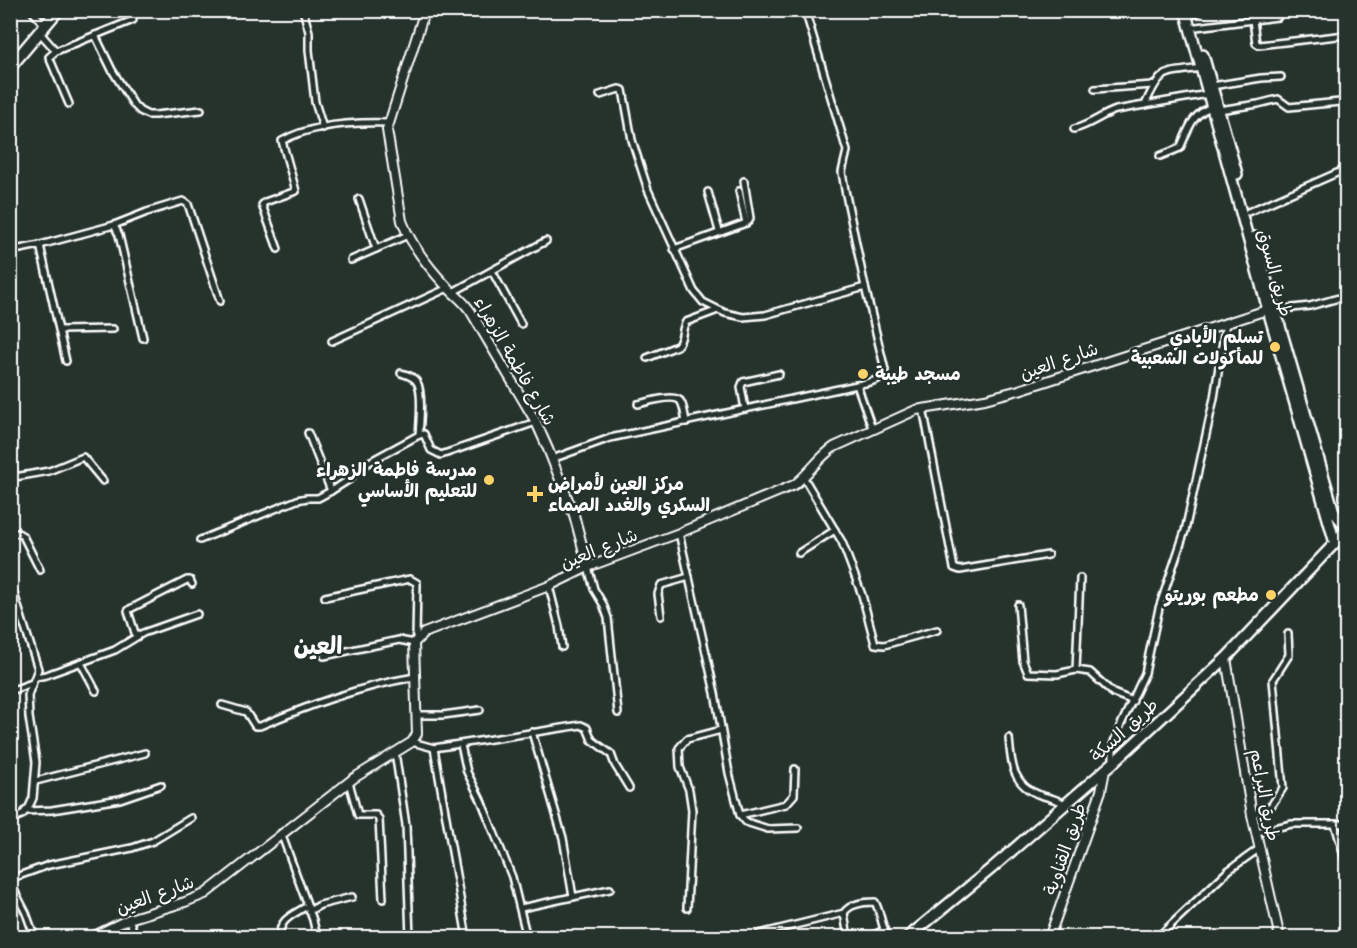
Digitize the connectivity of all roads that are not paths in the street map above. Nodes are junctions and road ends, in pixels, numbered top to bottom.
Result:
1 (30, 10) edge
2 (58, 10) edge
3 (303, 10) edge
4 (425, 10) edge
5 (806, 10) edge
6 (1204, 10) edge
7 (1189, 12) edge
8 (1278, 17) dead end
9 (133, 20) dead end
10 (1253, 20) junction
11 (1196, 27) junction
12 (42, 28) junction
13 (1347, 34) edge
14 (95, 35) junction
15 (56, 51) junction
16 (10, 67) edge
17 (1201, 68) junction
18 (1281, 77) dead end
19 (1153, 85) junction
20 (1095, 89) dead end
21 (1210, 90) junction
22 (600, 95) dead end
23 (1340, 102) dead end
24 (69, 104) dead end
25 (1144, 105) junction
26 (1215, 109) junction
27 (201, 110) dead end
28 (388, 123) junction
29 (323, 128) junction
30 (1074, 129) dead end
31 (1160, 156) dead end
32 (1347, 169) edge
33 (744, 181) dead end
34 (708, 192) dead end
35 (739, 192) dead end
36 (359, 199) dead end
37 (1248, 212) junction
38 (746, 223) junction
39 (114, 225) junction
40 (718, 231) junction
41 (408, 234) junction
42 (546, 241) dead end
43 (40, 245) junction
44 (10, 246) edge
45 (278, 249) dead end
46 (376, 249) junction
47 (674, 249) junction
48 (351, 260) dead end
49 (492, 271) junction
50 (865, 287) junction
51 (450, 290) junction
52 (1347, 296) edge
53 (220, 301) dead end
54 (1272, 309) junction
55 (718, 310) junction
56 (1226, 322) junction
57 (521, 324) dead end
58 (113, 329) dead end
59 (60, 330) junction
60 (143, 338) dead end
61 (332, 341) dead end
62 (647, 358) dead end
63 (66, 361) dead end
64 (401, 372) dead end
65 (779, 374) dead end
66 (857, 385) junction
67 (638, 404) dead end
68 (923, 408) junction
69 (745, 409) junction
70 (536, 422) junction
71 (686, 422) junction
72 (872, 428) junction
73 (308, 433) dead end
74 (419, 435) junction
75 (10, 458) edge
76 (552, 459) junction
77 (15, 477) junction
78 (804, 478) junction
79 (103, 481) dead end
80 (10, 488) edge
81 (331, 490) junction
82 (1347, 528) edge
83 (835, 530) junction
84 (680, 533) junction
85 (10, 534) edge
86 (200, 540) dead end
87 (1335, 543) junction
88 (799, 553) dead end
89 (1048, 555) dead end
90 (588, 567) junction
91 (40, 570) dead end
92 (689, 577) junction
93 (1080, 578) dead end
94 (10, 581) edge
95 (192, 584) dead end
96 (549, 586) junction
97 (325, 597) dead end
98 (1018, 605) dead end
99 (198, 614) dead end
100 (661, 616) dead end
101 (937, 630) dead end
102 (1288, 634) dead end
103 (136, 636) junction
104 (416, 641) junction
105 (562, 647) dead end
106 (324, 656) dead end
107 (1226, 658) junction
108 (81, 663) junction
109 (1076, 670) junction
110 (36, 677) junction
111 (415, 677) junction
112 (32, 682) junction
113 (10, 691) edge
114 (96, 691) dead end
115 (1133, 701) junction
116 (222, 705) dead end
117 (480, 710) dead end
118 (618, 713) dead end
119 (417, 715) junction
120 (721, 730) junction
121 (531, 732) junction
122 (1009, 738) dead end
123 (412, 742) junction
124 (460, 745) junction
125 (434, 748) junction
126 (145, 753) dead end
127 (395, 753) junction
128 (1113, 763) junction
129 (795, 769) dead end
130 (1105, 770) junction
131 (36, 781) junction
132 (349, 782) junction
133 (161, 785) dead end
134 (629, 788) dead end
135 (1066, 805) junction
136 (26, 811) junction
137 (740, 815) junction
138 (1252, 815) junction
139 (191, 818) dead end
140 (10, 820) edge
141 (1335, 824) junction
142 (1347, 824) edge
143 (798, 828) dead end
144 (1257, 832) junction
145 (281, 833) junction
146 (1260, 848) junction
147 (1347, 863) edge
148 (10, 880) edge
149 (610, 889) dead end
150 (352, 897) dead end
151 (573, 897) junction
152 (383, 899) dead end
153 (308, 908) junction
154 (521, 908) junction
155 (687, 908) dead end
156 (844, 913) junction
157 (129, 919) junction
158 (884, 930) junction
159 (759, 934) dead end
160 (35, 938) edge
161 (90, 938) edge
162 (136, 938) edge
163 (280, 938) edge
164 (316, 938) edge
165 (410, 938) edge
166 (467, 938) edge
167 (527, 938) edge
168 (848, 938) edge
169 (868, 938) edge
170 (888, 938) edge
171 (907, 938) edge
172 (1049, 938) edge
173 (1157, 938) edge
174 (1280, 938) edge

1 - 12 street
2 - 12 highway
3 - 29 street
4 - 28 street, شارع فاطمة الزهراء
5 - 50 street
6 - 7 street
7 - 11 main road, طريق السوق
7 - 17 main road, طريق السوق
8 - 10 street
9 - 14 street
10 - 11 street
10 - 13 street
11 - 21 main road, طريق السوق
12 - 15 street
12 - 16 highway
14 - 15 street
14 - 27 street
15 - 24 street
17 - 19 street
17 - 21 main road, طريق السوق
18 - 21 street
19 - 20 street
19 - 25 street
21 - 25 street
21 - 26 main road, طريق السوق
22 - 47 street
23 - 26 street
25 - 30 street
26 - 31 street
26 - 37 main road, طريق السوق
26 - 54 main road, طريق السوق
28 - 29 street
28 - 41 street, شارع فاطمة الزهراء
29 - 45 street
32 - 37 street
33 - 38 street
34 - 40 street
35 - 38 street
36 - 46 street
37 - 54 main road, طريق السوق
38 - 40 street
39 - 43 street
39 - 53 street
39 - 60 street
40 - 47 street
41 - 46 street
41 - 51 street, شارع فاطمة الزهراء
42 - 49 street
43 - 44 street
43 - 59 street
46 - 48 street
47 - 55 street
49 - 51 street
49 - 57 street
50 - 55 street
50 - 66 street
51 - 61 street
51 - 70 street, شارع فاطمة الزهراء
52 - 54 street
54 - 56 street, شارع العين
54 - 82 main road, طريق السوق
54 - 87 main road, طريق السوق
55 - 62 street
56 - 68 street, شارع العين
56 - 115 street
58 - 59 street
59 - 63 street
64 - 74 street
65 - 69 street
66 - 69 street
66 - 72 street
67 - 71 street
68 - 72 street, شارع العين
68 - 89 street
69 - 71 street
70 - 74 street
70 - 76 street, شارع فاطمة الزهراء
71 - 76 street
72 - 78 street, شارع العين
73 - 81 street
74 - 81 street
75 - 77 street
76 - 90 street, شارع فاطمة الزهراء
77 - 79 street
77 - 80 street
78 - 83 street
78 - 84 street, شارع العين
81 - 86 street
82 - 87 main road, طريق السكة
83 - 88 street
83 - 101 street
84 - 90 street, شارع العين
84 - 92 street
85 - 91 street
87 - 107 main road, طريق السكة
90 - 96 street, شارع العين
90 - 118 street
92 - 100 street
92 - 120 street
93 - 109 street
94 - 110 street
95 - 103 street
96 - 104 street, شارع العين
96 - 105 street
97 - 104 street
98 - 109 street
99 - 103 street
102 - 138 street
103 - 108 street
104 - 106 street
104 - 111 street
107 - 128 main road, طريق السكة
107 - 138 street, طريق البراعم
108 - 110 street
108 - 114 street
109 - 115 street
110 - 112 street
111 - 116 street
111 - 119 street
112 - 113 street
112 - 131 street
115 - 128 street
117 - 119 street
119 - 123 street
120 - 137 street
120 - 155 street
121 - 124 street
121 - 134 street
121 - 151 street
122 - 135 street
123 - 125 street
123 - 127 street, شارع العين
124 - 125 street
124 - 154 street
125 - 166 street
126 - 131 street
127 - 132 street, شارع العين
127 - 165 street
128 - 130 main road, طريق السكة
129 - 137 street
130 - 135 main road, طريق السكة
130 - 172 street, طريق القناوية
131 - 136 street
132 - 145 street, شارع العين
132 - 152 street
133 - 136 street
135 - 171 main road, طريق السكة
136 - 140 street
137 - 143 street
138 - 144 street, طريق البراعم
139 - 148 street
141 - 142 street
141 - 144 street
141 - 147 street
144 - 146 street, طريق البراعم
145 - 153 street
145 - 157 street, شارع العين
146 - 173 street
146 - 174 street, طريق البراعم
148 - 160 street
149 - 151 street
150 - 153 street
151 - 154 street
153 - 163 street
153 - 164 street
154 - 167 street
156 - 158 street
156 - 159 street
156 - 168 street
157 - 161 street, شارع العين
157 - 162 street
158 - 169 street
158 - 170 street

